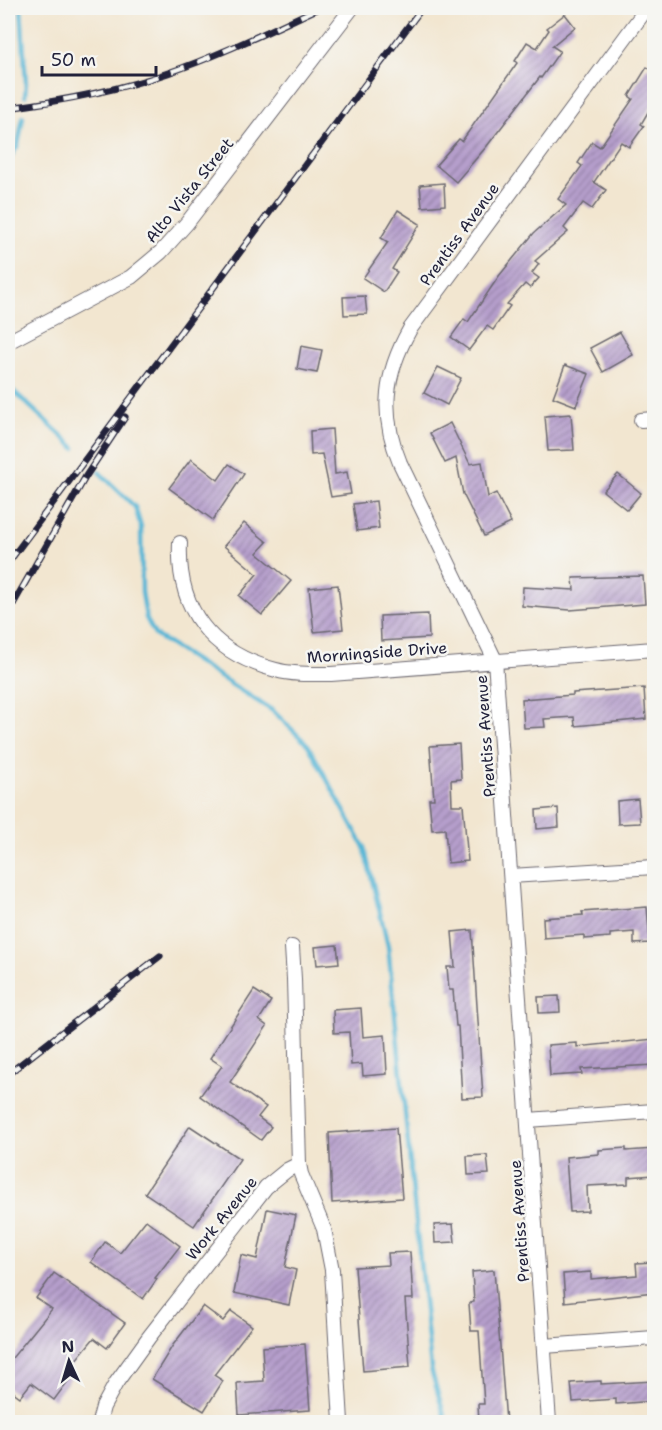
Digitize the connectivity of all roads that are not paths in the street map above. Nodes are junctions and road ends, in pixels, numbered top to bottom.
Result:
1 (352, 8) edge
2 (647, 8) edge
3 (8, 342) edge
4 (180, 543) dead end
5 (654, 649) edge
6 (495, 660) junction
7 (654, 867) edge
8 (511, 876) junction
9 (292, 947) dead end
10 (654, 1111) edge
11 (528, 1120) junction
12 (299, 1164) junction
13 (654, 1338) edge
14 (544, 1346) junction
15 (99, 1422) edge
16 (341, 1422) edge
17 (549, 1422) edge

1 - 3 street, Alto Vista Street
2 - 6 street, Prentiss Avenue
4 - 6 street, Morningside Drive
5 - 6 street, Morningside Drive
6 - 8 street, Prentiss Avenue
7 - 8 street
8 - 11 street, Prentiss Avenue
9 - 12 street
10 - 11 street
11 - 14 street, Prentiss Avenue
12 - 15 street, Work Avenue
12 - 16 street
13 - 14 street
14 - 17 street, Prentiss Avenue

